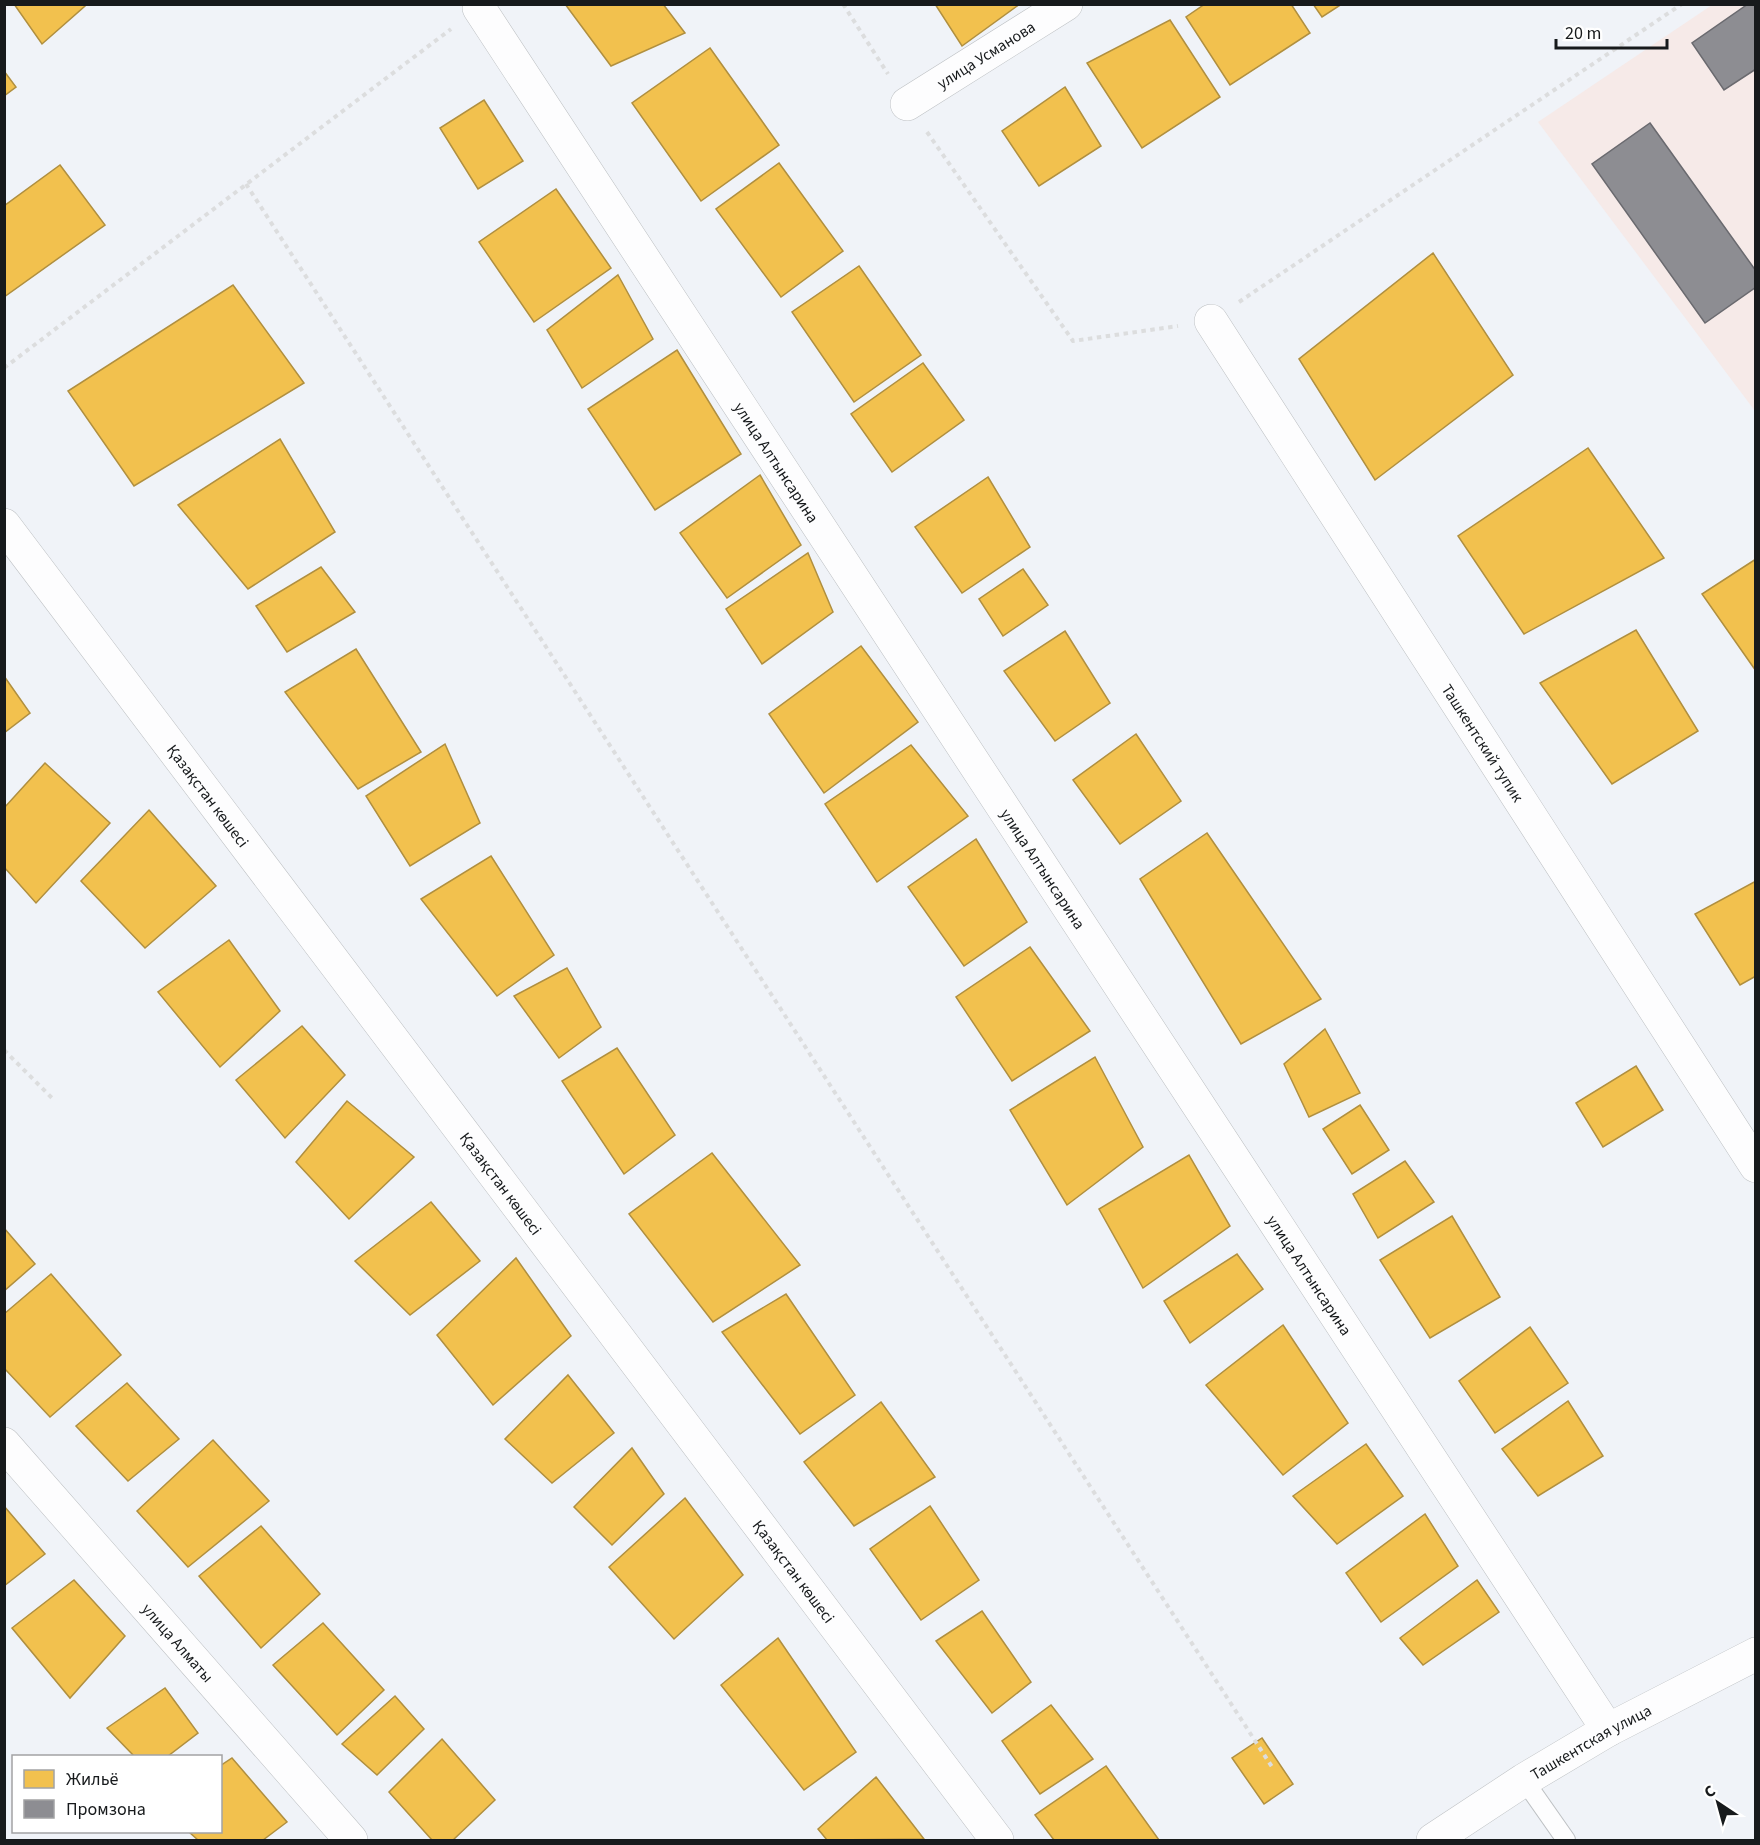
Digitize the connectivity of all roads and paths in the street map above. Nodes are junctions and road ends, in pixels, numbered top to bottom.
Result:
1 (843, 4) edge
2 (1066, 4) edge
3 (1682, 4) edge
4 (478, 8) joint
5 (907, 104) junction
6 (246, 184) junction
7 (1211, 321) junction
8 (4, 368) edge
9 (4, 525) edge
10 (4, 1050) edge
11 (54, 1100) dead end
12 (1755, 1166) edge
13 (4, 1444) edge
14 (1755, 1654) edge
15 (1608, 1730) junction
16 (1274, 1770) dead end
17 (1524, 1780) junction
18 (351, 1840) edge
19 (997, 1840) edge
20 (1433, 1840) edge
21 (1566, 1840) edge

1 - 5 path
2 - 5 street, улица Усманова
3 - 7 path
4 - 6 path
4 - 15 street, улица Алтынсарина
5 - 7 path
6 - 8 path
6 - 16 path
7 - 12 street, Ташкентский тупик
9 - 19 street, Қазақстан көшесі
10 - 11 path
13 - 18 street, улица Алматы
14 - 15 street, Ташкентская улица
15 - 17 street, Ташкентская улица
17 - 20 street, Ташкентская улица
17 - 21 lane

